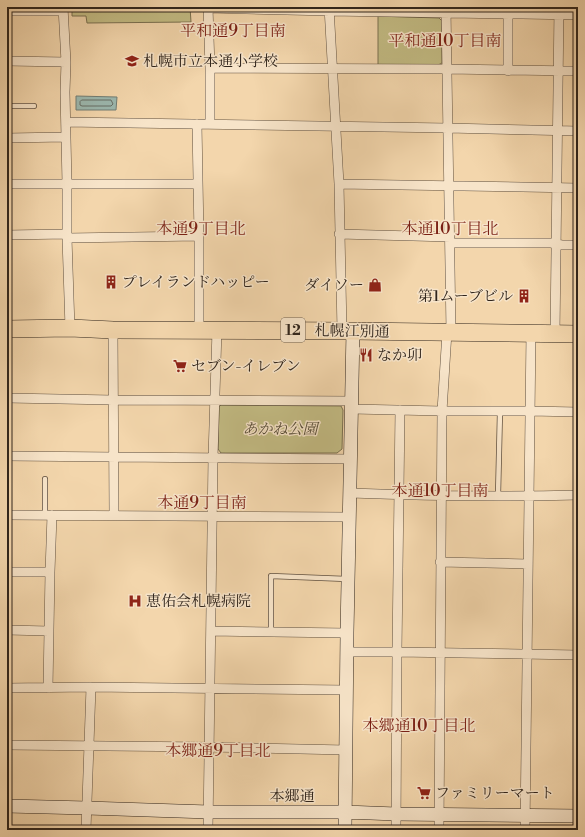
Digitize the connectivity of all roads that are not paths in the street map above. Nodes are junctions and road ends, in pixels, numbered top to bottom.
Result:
1 (208, 8) edge
2 (63, 9) edge
3 (330, 9) edge
4 (446, 10) edge
5 (7, 11) edge
6 (559, 11) edge
7 (508, 14) junction
8 (578, 15) edge
9 (7, 61) edge
10 (66, 62) junction
11 (210, 68) junction
12 (333, 69) junction
13 (447, 69) junction
14 (508, 71) junction
15 (558, 71) junction
16 (578, 71) edge
17 (7, 106) edge
18 (34, 106) dead end
19 (66, 122) junction
20 (197, 124) junction
21 (210, 124) junction
22 (336, 127) junction
23 (448, 128) junction
24 (557, 131) junction
25 (578, 131) edge
26 (66, 137) junction
27 (7, 138) edge
28 (7, 184) edge
29 (67, 184) junction
30 (198, 184) junction
31 (339, 184) junction
32 (448, 186) junction
33 (556, 187) junction
34 (578, 188) edge
35 (339, 234) junction
36 (7, 235) edge
37 (67, 236) junction
38 (199, 236) junction
39 (450, 240) junction
40 (556, 244) junction
41 (578, 245) edge
42 (70, 328) junction
43 (7, 329) edge
44 (112, 330) junction
45 (199, 330) junction
46 (216, 330) junction
47 (347, 331) junction
48 (449, 332) junction
49 (531, 333) junction
50 (555, 334) junction
51 (578, 334) edge
52 (7, 398) edge
53 (113, 400) junction
54 (215, 400) junction
55 (352, 405) junction
56 (400, 410) junction
57 (442, 411) junction
58 (500, 411) junction
59 (530, 411) junction
60 (578, 412) edge
61 (7, 456) edge
62 (113, 456) junction
63 (213, 457) junction
64 (350, 459) junction
65 (45, 479) dead end
66 (350, 493) junction
67 (399, 495) junction
68 (578, 495) edge
69 (441, 496) junction
70 (498, 496) junction
71 (529, 496) junction
72 (7, 515) edge
73 (49, 515) junction
74 (114, 515) junction
75 (212, 516) junction
76 (349, 516) junction
77 (440, 562) junction
78 (528, 564) junction
79 (7, 572) edge
80 (50, 572) junction
81 (348, 579) junction
82 (7, 630) edge
83 (49, 630) junction
84 (211, 631) junction
85 (271, 632) junction
86 (347, 633) junction
87 (348, 652) junction
88 (397, 652) junction
89 (440, 653) junction
90 (527, 655) junction
91 (578, 656) edge
92 (90, 687) junction
93 (7, 688) edge
94 (48, 688) junction
95 (210, 689) junction
96 (346, 690) junction
97 (7, 745) edge
98 (89, 746) junction
99 (209, 747) junction
100 (346, 750) junction
101 (7, 806) edge
102 (87, 808) junction
103 (208, 812) junction
104 (345, 812) junction
105 (396, 814) junction
106 (439, 814) junction
107 (525, 815) junction
108 (578, 816) edge
109 (86, 830) edge
110 (208, 830) edge
111 (345, 830) edge
112 (396, 830) edge
113 (439, 830) edge
114 (525, 830) edge

1 - 3 street
1 - 11 street
2 - 5 street
2 - 10 street
3 - 4 street
3 - 12 street
4 - 7 street
4 - 13 street
6 - 7 street
6 - 8 street
6 - 15 street
7 - 14 street
9 - 10 street
10 - 19 street
11 - 12 street
11 - 21 street
12 - 13 street
12 - 22 street
13 - 14 street
13 - 23 street
14 - 15 street
15 - 16 street
15 - 24 street
17 - 18 lane
19 - 20 street
19 - 26 street
20 - 21 street
20 - 30 street
21 - 22 street
22 - 23 street
22 - 31 street
23 - 24 street
23 - 32 street
24 - 25 street
24 - 33 street
26 - 27 street
26 - 29 street
28 - 29 street
29 - 30 street
29 - 37 street
30 - 38 street
31 - 32 street
31 - 35 street
32 - 33 street
32 - 39 street
33 - 34 street
33 - 40 street
35 - 39 street
35 - 47 street
36 - 37 street
37 - 38 street
37 - 42 street
38 - 45 street
39 - 40 street
39 - 48 street
40 - 41 street
40 - 50 street
42 - 43 highway, 札幌江別通 / 12
42 - 44 highway, 札幌江別通 / 12
44 - 45 highway, 札幌江別通 / 12
44 - 53 street
45 - 46 highway, 札幌江別通 / 12
46 - 47 highway, 札幌江別通 / 12
46 - 54 street
47 - 48 highway, 札幌江別通 / 12
47 - 55 street
48 - 49 highway, 札幌江別通 / 12
48 - 57 street
49 - 50 highway, 札幌江別通 / 12
49 - 59 street
50 - 51 highway, 札幌江別通 / 12
52 - 53 street
53 - 54 street
53 - 62 street
54 - 55 street
54 - 63 street
55 - 56 street
55 - 64 street
56 - 57 street
56 - 67 street
57 - 58 street
57 - 69 street
58 - 59 street
58 - 70 lane
59 - 60 street
59 - 71 street
61 - 62 street
62 - 63 street
62 - 74 street
63 - 64 street
63 - 75 street
64 - 66 street
65 - 73 lane
66 - 67 street
66 - 76 street
67 - 69 street
67 - 88 street
68 - 71 street
69 - 70 street
69 - 77 street
70 - 71 street
71 - 78 street
72 - 73 street
73 - 74 street
73 - 80 street
74 - 75 street
75 - 76 street
75 - 84 street
76 - 81 street
77 - 78 street
77 - 89 street
78 - 90 street
79 - 80 street
80 - 83 street
81 - 85 lane
81 - 86 street
82 - 83 street
83 - 94 street
84 - 85 street
84 - 95 street
85 - 86 street
86 - 87 street
87 - 88 street
87 - 96 street
88 - 89 street
88 - 105 street
89 - 90 street
89 - 106 street
90 - 91 street
90 - 107 street
92 - 94 street
92 - 95 street
92 - 98 street
93 - 94 street
95 - 96 street
95 - 99 street
96 - 100 street
97 - 98 street
98 - 99 street
98 - 102 street
99 - 100 street
99 - 103 street
100 - 104 street
101 - 102 street, 本郷通
102 - 103 street, 本郷通
102 - 109 street
103 - 104 street, 本郷通
103 - 110 street
104 - 105 street, 本郷通
104 - 111 street
105 - 106 street, 本郷通
105 - 112 street
106 - 107 street, 本郷通
106 - 113 street
107 - 108 street, 本郷通
107 - 114 street

